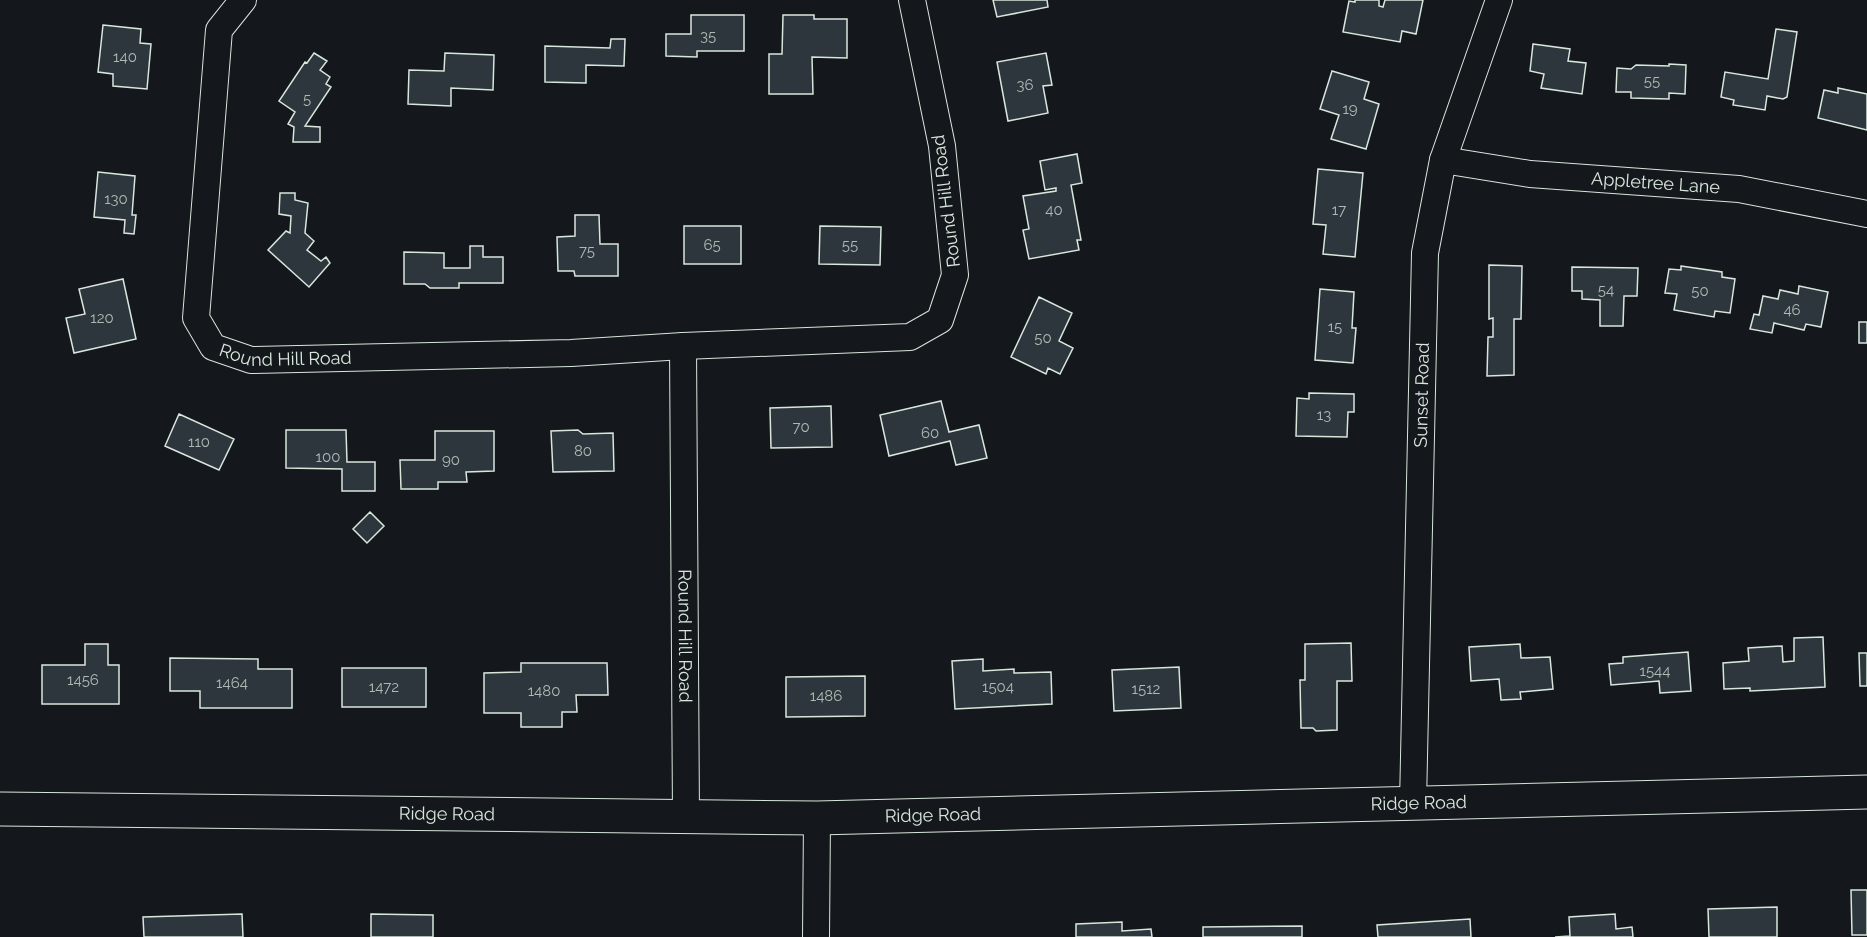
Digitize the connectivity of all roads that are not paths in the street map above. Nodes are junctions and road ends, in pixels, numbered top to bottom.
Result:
1 (243, 0) edge
2 (912, 0) edge
3 (1499, 0) edge
4 (1443, 160) junction
5 (1867, 214) edge
6 (683, 346) junction
7 (1867, 792) edge
8 (1413, 802) junction
9 (0, 809) edge
10 (686, 816) junction
11 (817, 818) junction
12 (816, 937) edge

1 - 6 street, Round Hill Road
2 - 6 street, Round Hill Road
3 - 4 street, Sunset Road
4 - 5 street, Appletree Lane
4 - 8 street, Sunset Road
6 - 10 street, Round Hill Road
7 - 8 main road, Ridge Road
8 - 11 main road, Ridge Road
9 - 10 main road, Ridge Road
10 - 11 main road, Ridge Road
11 - 12 street

